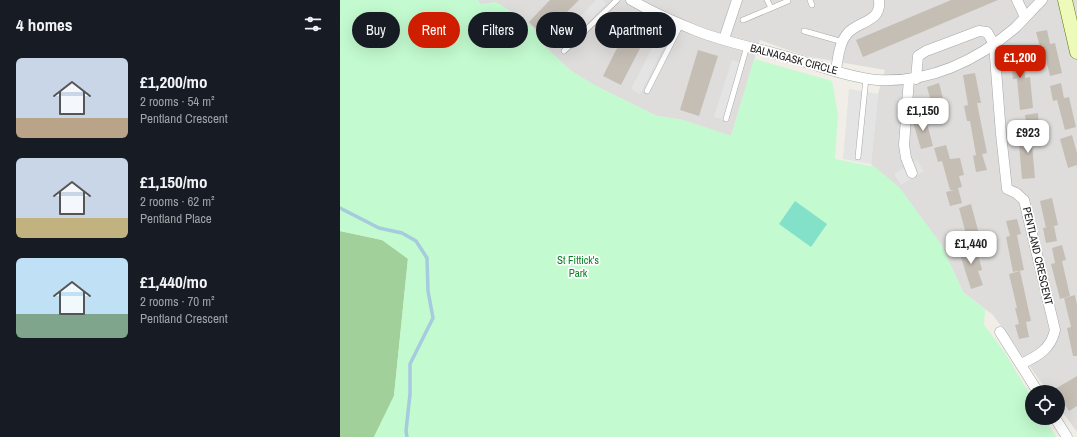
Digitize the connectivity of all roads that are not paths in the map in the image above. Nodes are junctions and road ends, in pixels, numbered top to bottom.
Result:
1 (617, 0) edge
2 (632, 0) edge
3 (737, 0) edge
4 (767, 0) edge
5 (879, 0) edge
6 (1017, 0) edge
7 (1042, 0) edge
8 (1065, 0) edge
9 (788, 1) dead end
10 (771, 8) junction
11 (1025, 17) junction
12 (743, 20) dead end
13 (681, 24) junction
14 (804, 31) dead end
15 (724, 39) junction
16 (843, 42) junction
17 (994, 44) junction
18 (747, 46) junction
19 (564, 51) dead end
20 (1077, 52) edge
21 (836, 70) junction
22 (866, 78) junction
23 (912, 79) junction
24 (647, 91) dead end
25 (726, 119) dead end
26 (858, 157) dead end
27 (912, 173) dead end
28 (1000, 332) dead end
29 (1021, 364) junction
30 (1034, 385) edge
31 (1059, 425) edge
32 (1067, 437) edge

1 - 19 lane
2 - 13 street, BALNAGASK CIRCLE
3 - 15 street
4 - 10 lane
5 - 16 street
6 - 11 street
7 - 11 street, BALNAGASK CIRCLE
8 - 20 street
9 - 10 lane
10 - 12 lane
11 - 17 street, BALNAGASK CIRCLE
13 - 15 street, BALNAGASK CIRCLE
13 - 24 lane
14 - 16 lane
15 - 18 street, BALNAGASK CIRCLE
16 - 21 street
17 - 23 street, BALNAGASK CIRCLE
17 - 23 street
17 - 29 street, PENTLAND CRESCENT
18 - 21 street, BALNAGASK CIRCLE
18 - 25 lane
21 - 22 street, BALNAGASK CIRCLE
22 - 23 street, BALNAGASK CIRCLE
22 - 26 lane
23 - 27 street
28 - 29 street
29 - 30 street
31 - 32 street

